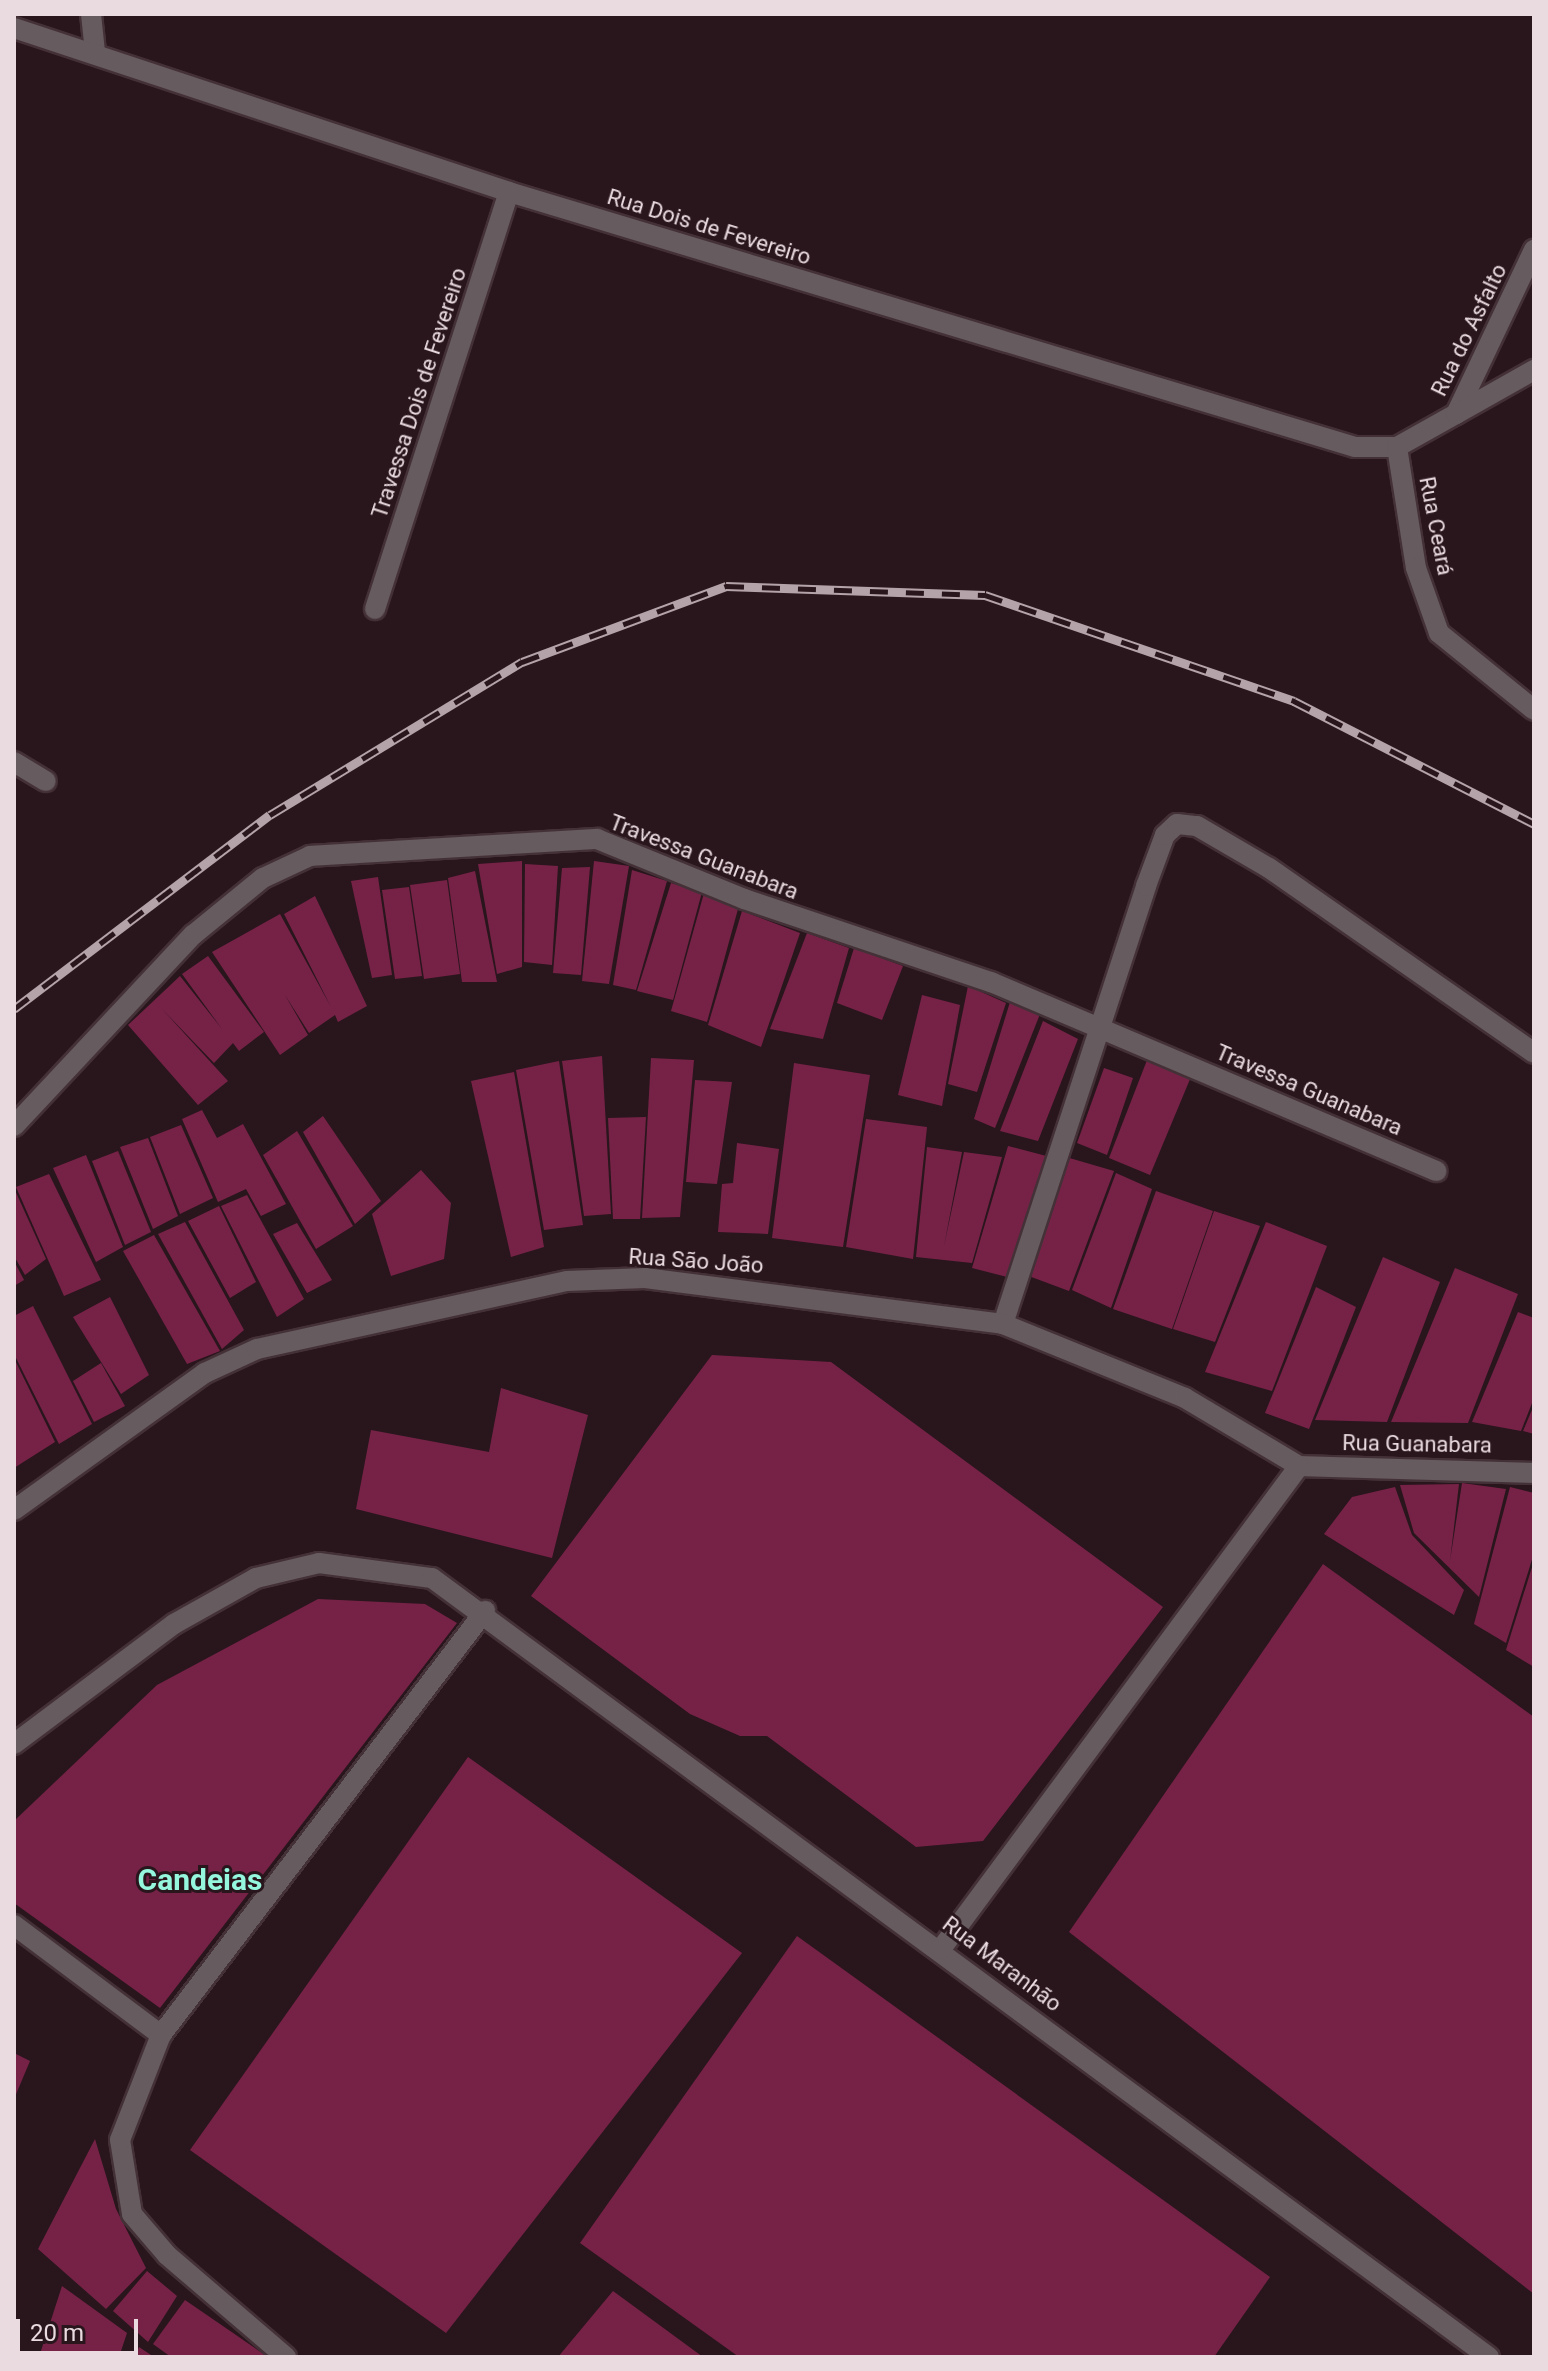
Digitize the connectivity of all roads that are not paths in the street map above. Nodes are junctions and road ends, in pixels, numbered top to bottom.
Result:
1 (91, 14) edge
2 (14, 28) edge
3 (95, 53) junction
4 (509, 192) junction
5 (1534, 250) edge
6 (1534, 370) edge
7 (1456, 414) junction
8 (1397, 447) junction
9 (375, 609) dead end
10 (1534, 710) edge
11 (14, 762) edge
12 (46, 781) dead end
13 (1104, 1028) junction
14 (1534, 1053) edge
15 (14, 1126) edge
16 (1437, 1171) dead end
17 (1003, 1324) junction
18 (1299, 1466) junction
19 (1534, 1473) edge
20 (14, 1510) edge
21 (485, 1611) junction
22 (14, 1744) edge
23 (14, 1925) edge
24 (941, 1949) junction
25 (161, 2035) junction
26 (286, 2357) edge
27 (1489, 2357) edge

1 - 3 street
2 - 3 street, Rua Dois de Fevereiro
3 - 4 street, Rua Dois de Fevereiro
4 - 8 street, Rua Dois de Fevereiro
4 - 9 street, Travessa Dois de Fevereiro
5 - 7 street, Rua do Asfalto
6 - 7 street
7 - 8 street, Rua do Asfalto
8 - 10 street, Rua Ceará
11 - 12 street
13 - 14 street
13 - 15 street, Travessa Guanabara
13 - 16 street, Travessa Guanabara
13 - 17 street
17 - 18 street, Rua São João
17 - 20 street, Rua São João
18 - 19 street, Rua Guanabara
18 - 24 street
21 - 22 street, Rua Maranhão
21 - 24 street, Rua Maranhão
21 - 25 street
23 - 25 street
24 - 27 street, Rua Maranhão
25 - 26 street

